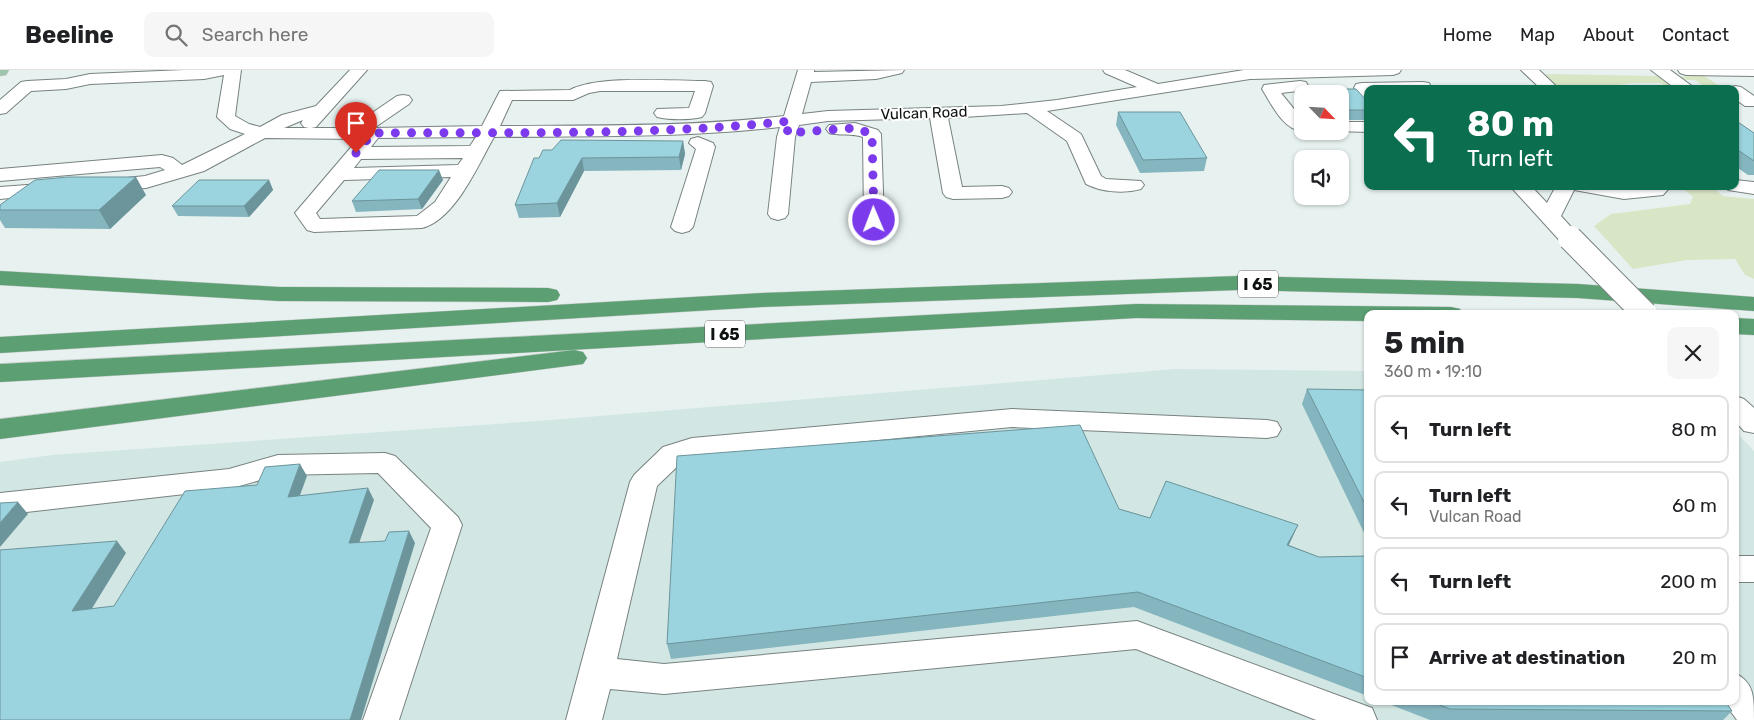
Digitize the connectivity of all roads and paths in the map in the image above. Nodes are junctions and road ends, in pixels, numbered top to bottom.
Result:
1 (40, 70) edge
2 (359, 70) edge
3 (896, 70) edge
4 (1111, 70) edge
5 (1393, 70) edge
6 (1406, 70) edge
7 (1529, 70) edge
8 (1659, 70) edge
9 (1686, 70) edge
10 (1336, 71) edge
11 (1704, 71) edge
12 (1754, 71) edge
13 (225, 72) edge
14 (124, 74) edge
15 (805, 74) edge
16 (1212, 75) edge
17 (1128, 76) junction
18 (1301, 84) edge
19 (1420, 85) edge
20 (1546, 85) edge
21 (1682, 85) edge
22 (1726, 85) edge
23 (28, 86) junction
24 (1156, 89) junction
25 (1042, 91) dead end
26 (1364, 91) edge
27 (1739, 94) edge
28 (402, 100) dead end
29 (1751, 102) dead end
30 (1021, 103) junction
31 (0, 109) edge
32 (322, 110) junction
33 (938, 113) junction
34 (589, 114) dead end
35 (647, 114) dead end
36 (1294, 119) edge
37 (492, 124) junction
38 (789, 127) junction
39 (1349, 127) edge
40 (1364, 127) edge
41 (263, 133) junction
42 (300, 134) junction
43 (361, 140) junction
44 (698, 144) dead end
45 (476, 152) junction
46 (464, 171) junction
47 (180, 173) junction
48 (338, 174) junction
49 (0, 175) edge
50 (1134, 185) dead end
51 (1739, 186) edge
52 (1754, 188) edge
53 (1524, 190) edge
54 (1564, 190) edge
55 (1609, 190) edge
56 (1657, 190) edge
57 (1002, 192) dead end
58 (0, 193) edge
59 (778, 214) dead end
60 (1550, 217) junction
61 (874, 220) dead end
62 (682, 227) dead end
63 (0, 278) edge
64 (762, 300) junction
65 (1754, 304) edge
66 (1641, 310) edge
67 (1136, 311) junction
68 (1364, 313) edge
69 (1739, 326) edge
70 (1754, 328) edge
71 (0, 345) edge
72 (0, 373) edge
73 (1739, 409) edge
74 (1754, 424) edge
75 (0, 429) edge
76 (1267, 429) dead end
77 (0, 504) edge
78 (1739, 569) edge
79 (1754, 569) edge
80 (596, 672) junction
81 (1739, 694) edge
82 (1754, 715) edge
83 (381, 720) edge
84 (584, 720) edge
85 (1359, 720) edge

1 - 23 street
2 - 32 street
3 - 15 street
4 - 17 street
5 - 10 street, Vulcan Road
6 - 19 street
7 - 20 street
8 - 21 street
9 - 11 street
10 - 18 street, Vulcan Road
11 - 12 street
11 - 22 street
13 - 14 street
13 - 41 street, Vulcan Road
14 - 23 street
15 - 38 street
16 - 18 street, Vulcan Road
16 - 24 street, Vulcan Road
17 - 24 street
17 - 25 street
18 - 26 street
18 - 36 street
23 - 31 street
24 - 30 street, Vulcan Road
27 - 29 street
28 - 43 street
30 - 33 street, Vulcan Road
30 - 50 street
32 - 41 street
32 - 42 street
33 - 38 street, Vulcan Road
33 - 57 street
34 - 37 street
35 - 37 street
37 - 38 street, Vulcan Road
37 - 43 street, Vulcan Road
37 - 45 street
38 - 59 street
38 - 61 street
39 - 40 street
41 - 42 street, Vulcan Road
41 - 47 street
42 - 43 street, Vulcan Road
43 - 45 street
43 - 48 street
44 - 62 street
45 - 46 street
46 - 48 street
46 - 48 street
47 - 49 street
47 - 58 street
51 - 52 street
53 - 60 street
54 - 60 street
55 - 56 street
60 - 66 street, bridge
63 - 64 highway
64 - 65 highway, I 65
64 - 71 highway, I 65
67 - 68 highway, I 65
67 - 72 highway, I 65
67 - 75 highway
69 - 70 highway
73 - 74 street
76 - 80 street
77 - 83 street
78 - 79 street
80 - 84 street
80 - 85 street
81 - 82 street

